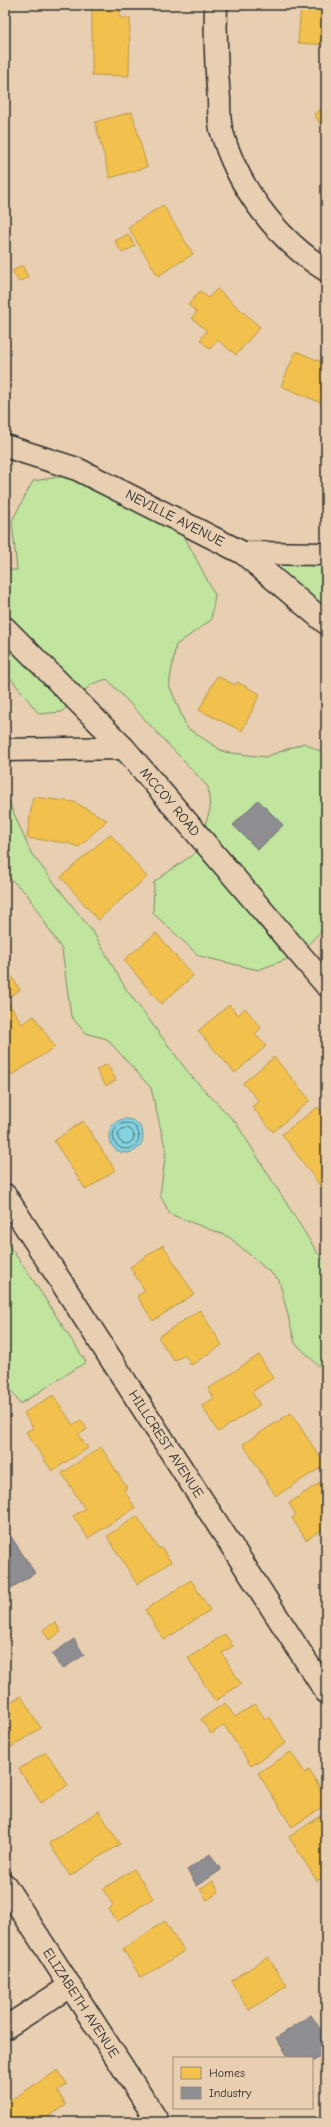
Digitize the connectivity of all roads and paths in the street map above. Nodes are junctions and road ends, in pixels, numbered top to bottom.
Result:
1 (216, 5) edge
2 (326, 270) edge
3 (5, 446) edge
4 (244, 553) junction
5 (326, 554) edge
6 (326, 623) edge
7 (5, 628) edge
8 (124, 748) junction
9 (5, 750) edge
10 (326, 985) edge
11 (5, 1195) edge
12 (326, 1692) edge
13 (5, 1885) edge
14 (70, 1986) junction
15 (5, 2028) edge
16 (158, 2122) edge

1 - 2 street
3 - 4 street, NEVILLE AVENUE
4 - 5 street
4 - 6 street, NEVILLE AVENUE
7 - 8 street, MCCOY ROAD
8 - 9 street
8 - 10 street, MCCOY ROAD
11 - 12 street, HILLCREST AVENUE
13 - 14 street, ELIZABETH AVENUE
14 - 15 street
14 - 16 street, ELIZABETH AVENUE

